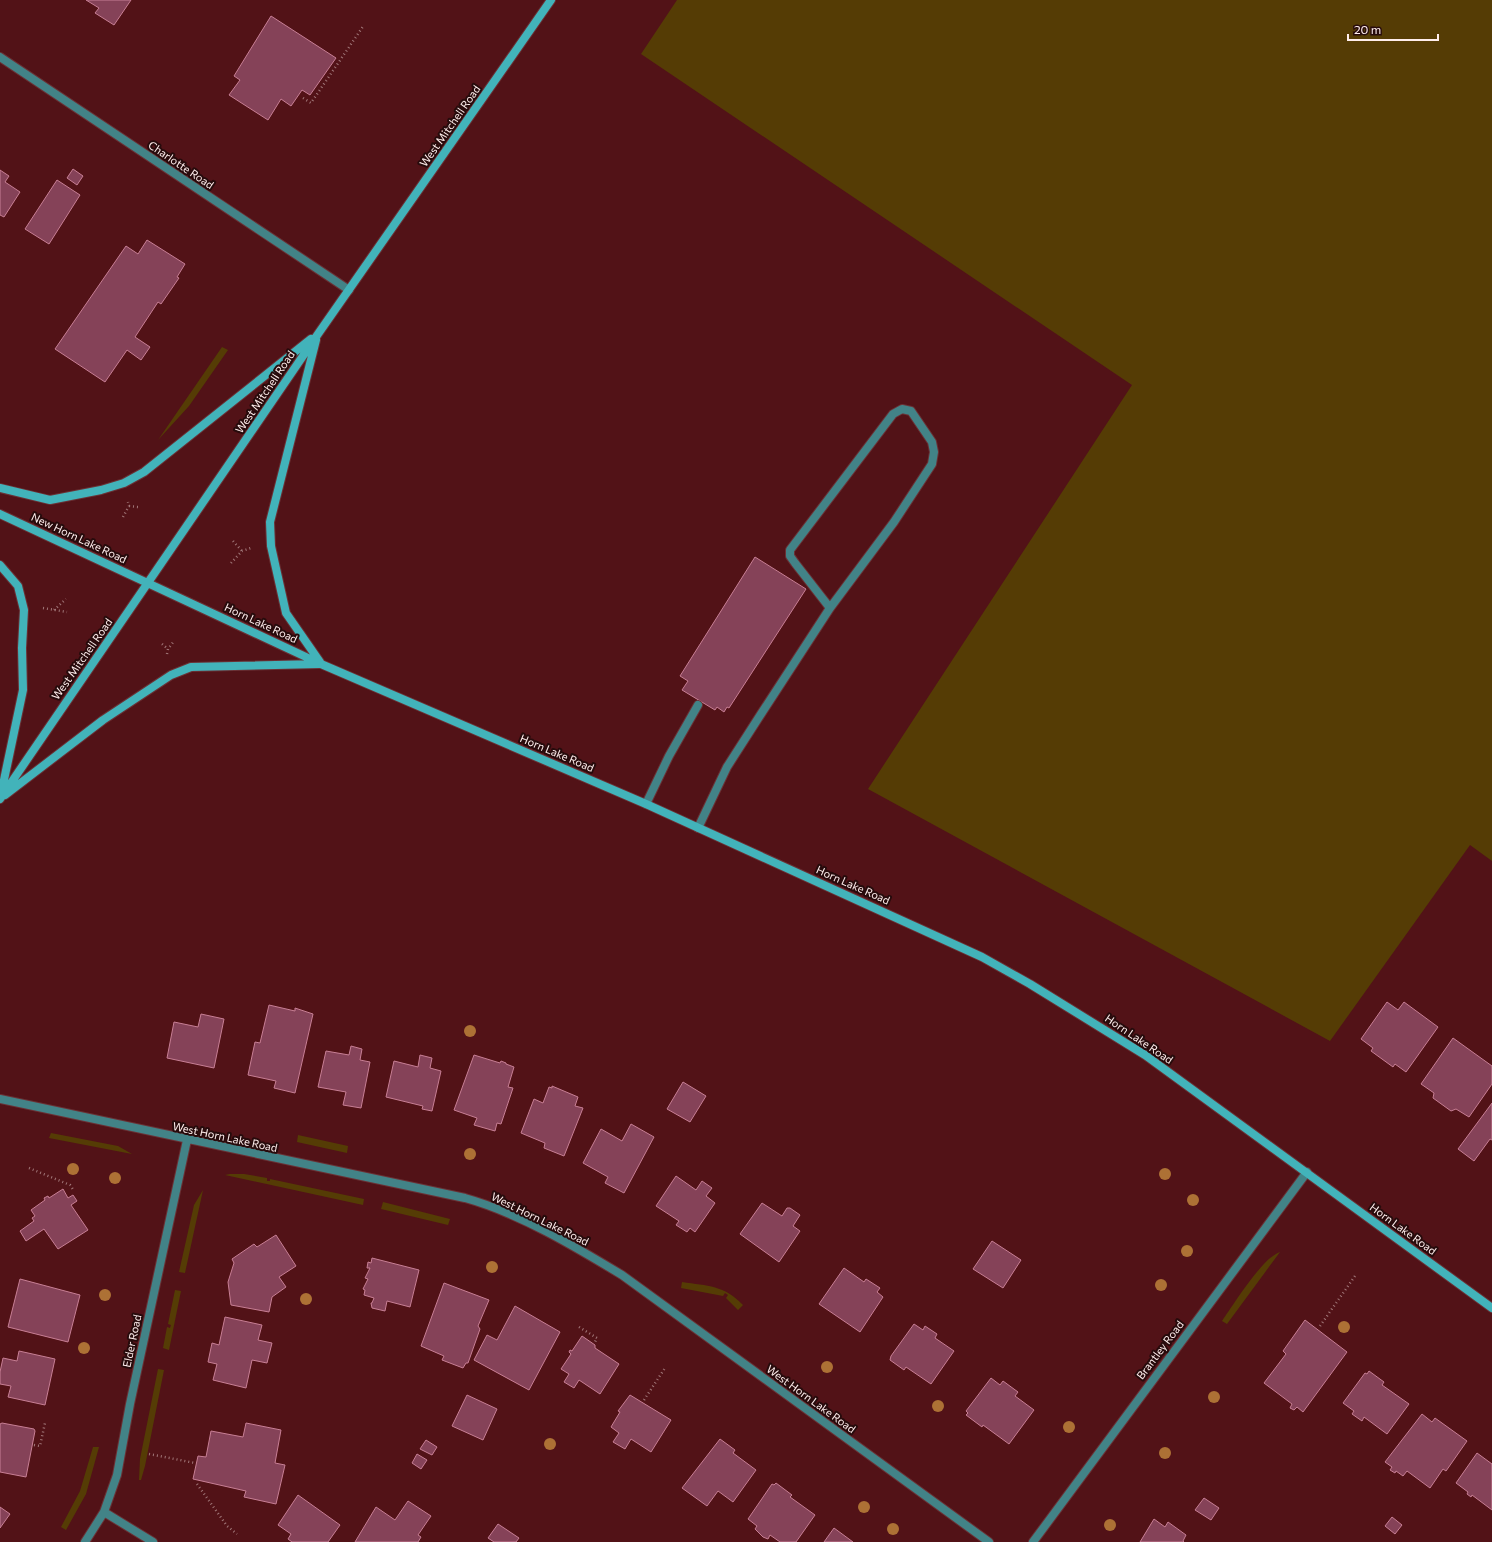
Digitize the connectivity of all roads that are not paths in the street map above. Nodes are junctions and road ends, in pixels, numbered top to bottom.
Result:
1 (551, 0) edge
2 (0, 58) edge
3 (349, 290) junction
4 (318, 334) junction
5 (0, 488) edge
6 (0, 514) edge
7 (0, 565) edge
8 (148, 582) junction
9 (830, 608) junction
10 (321, 664) junction
11 (698, 705) dead end
12 (0, 798) edge
13 (646, 804) junction
14 (698, 828) junction
15 (0, 1099) edge
16 (187, 1140) junction
17 (1307, 1172) junction
18 (1492, 1308) edge
19 (104, 1512) junction
20 (85, 1542) edge
21 (153, 1542) edge
22 (989, 1542) edge
23 (1033, 1542) edge

1 - 3 main road, West Mitchell Road
2 - 3 street, Charlotte Road
3 - 4 main road, West Mitchell Road
4 - 5 main road
4 - 8 main road, West Mitchell Road
4 - 10 main road
6 - 8 main road, New Horn Lake Road
7 - 12 main road
8 - 10 main road, Horn Lake Road
8 - 12 main road, West Mitchell Road
9 - 9 street
9 - 14 street
10 - 12 main road
10 - 13 main road, Horn Lake Road
11 - 13 street
13 - 14 main road, Horn Lake Road
14 - 17 main road, Horn Lake Road
15 - 16 street, West Horn Lake Road
16 - 19 street, Elder Road
16 - 22 street, West Horn Lake Road
17 - 18 main road, Horn Lake Road
17 - 23 street, Brantley Road
19 - 20 street, Elder Road
19 - 21 street

